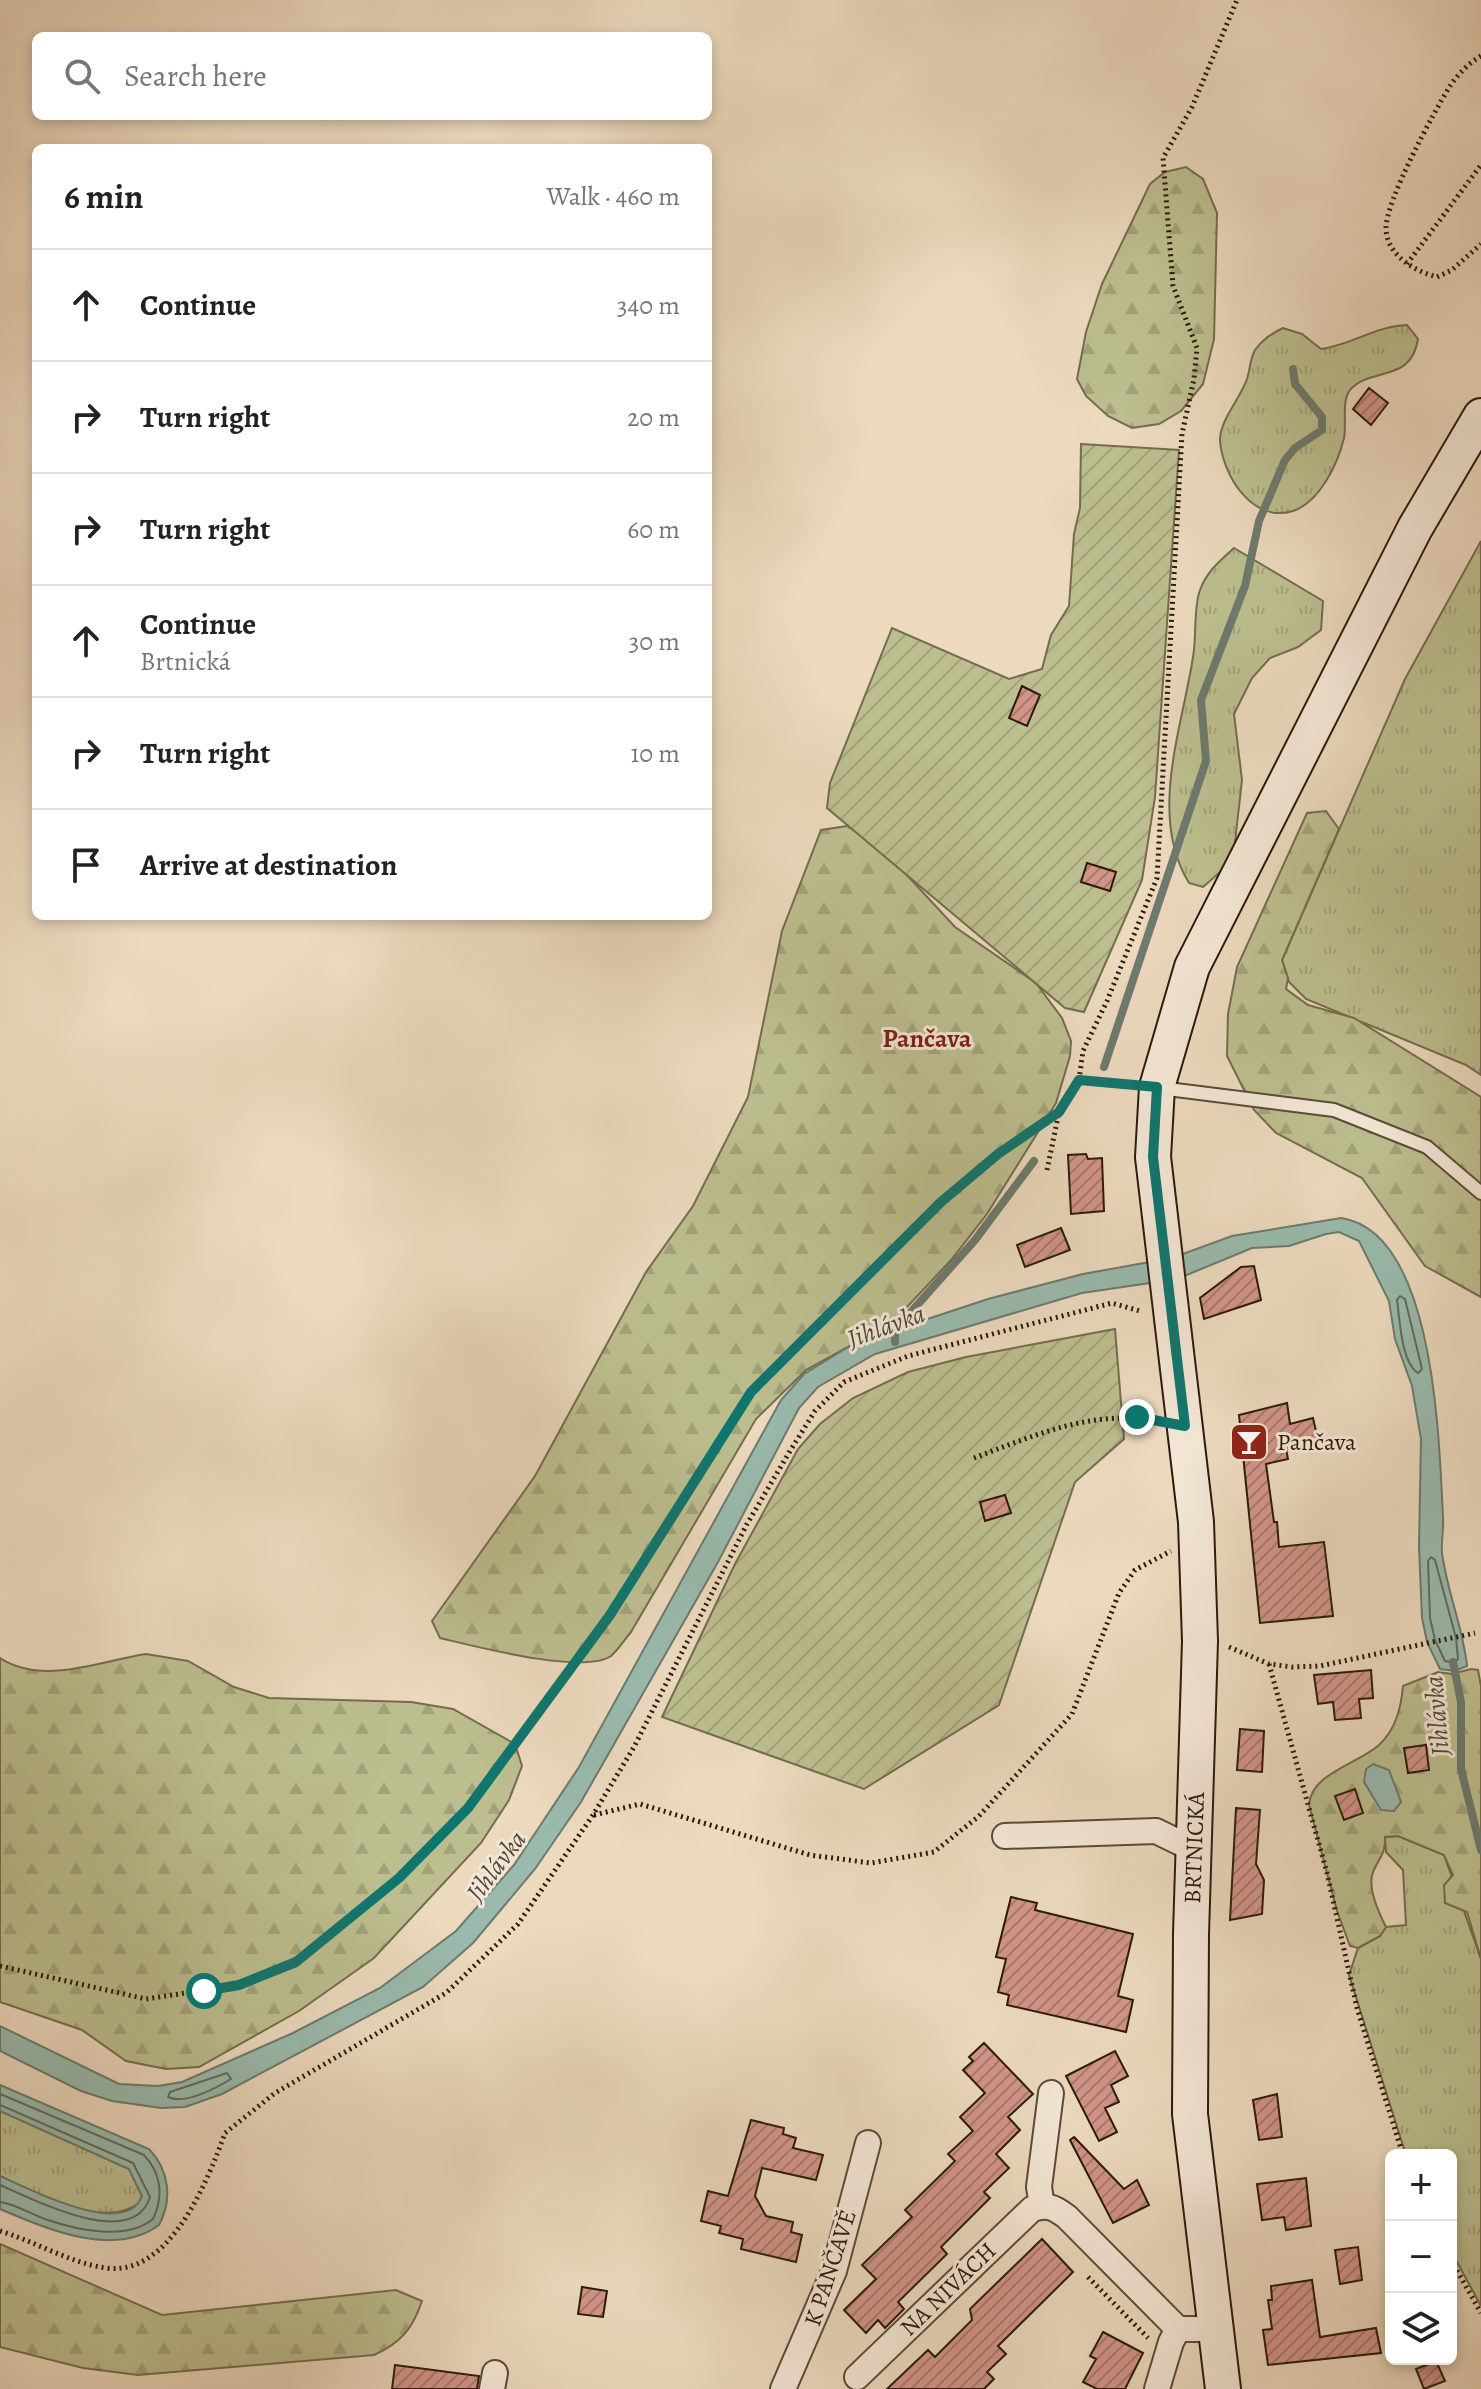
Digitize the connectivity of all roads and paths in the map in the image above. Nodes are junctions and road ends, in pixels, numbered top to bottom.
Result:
1 (1237, 0) edge
2 (1481, 56) edge
3 (1481, 165) edge
4 (1481, 244) edge
5 (1407, 264) junction
6 (1481, 416) edge
7 (1079, 1080) junction
8 (1157, 1087) junction
9 (1059, 1112) junction
10 (1047, 1170) dead end
11 (1481, 1193) edge
12 (1156, 1314) junction
13 (1185, 1426) junction
14 (974, 1458) dead end
15 (1197, 1539) junction
16 (1475, 1633) dead end
17 (1200, 1641) junction
18 (1269, 1664) junction
19 (593, 1815) junction
20 (1005, 1836) dead end
21 (1195, 1850) junction
22 (0, 1966) edge
23 (1051, 2093) dead end
24 (868, 2143) dead end
25 (1401, 2149) edge
26 (1042, 2206) junction
27 (0, 2231) edge
28 (1079, 2267) dead end
29 (1457, 2271) edge
30 (1481, 2313) edge
31 (1178, 2329) junction
32 (1218, 2329) junction
33 (1167, 2357) junction
34 (857, 2377) dead end
35 (783, 2389) edge
36 (1157, 2389) edge
37 (1223, 2389) edge

1 - 7 path
2 - 5 path
3 - 5 path
4 - 5 path
6 - 8 main road, BRTNICKÁ
7 - 8 path
7 - 9 path
8 - 11 lane
8 - 12 main road, BRTNICKÁ
9 - 10 path
9 - 22 path
12 - 13 main road, BRTNICKÁ
12 - 19 path
13 - 14 path
13 - 15 main road, BRTNICKÁ
15 - 17 main road, BRTNICKÁ
15 - 19 path
16 - 18 path
17 - 18 path
17 - 21 main road, BRTNICKÁ
18 - 25 path
19 - 27 path
20 - 21 street
21 - 32 main road, BRTNICKÁ
23 - 26 street
24 - 35 street, K PANČAVĚ
26 - 31 street
26 - 34 street, NA NIVÁCH
28 - 33 path
29 - 30 path
31 - 32 street
31 - 33 street
32 - 37 main road, BRTNICKÁ
33 - 36 street

